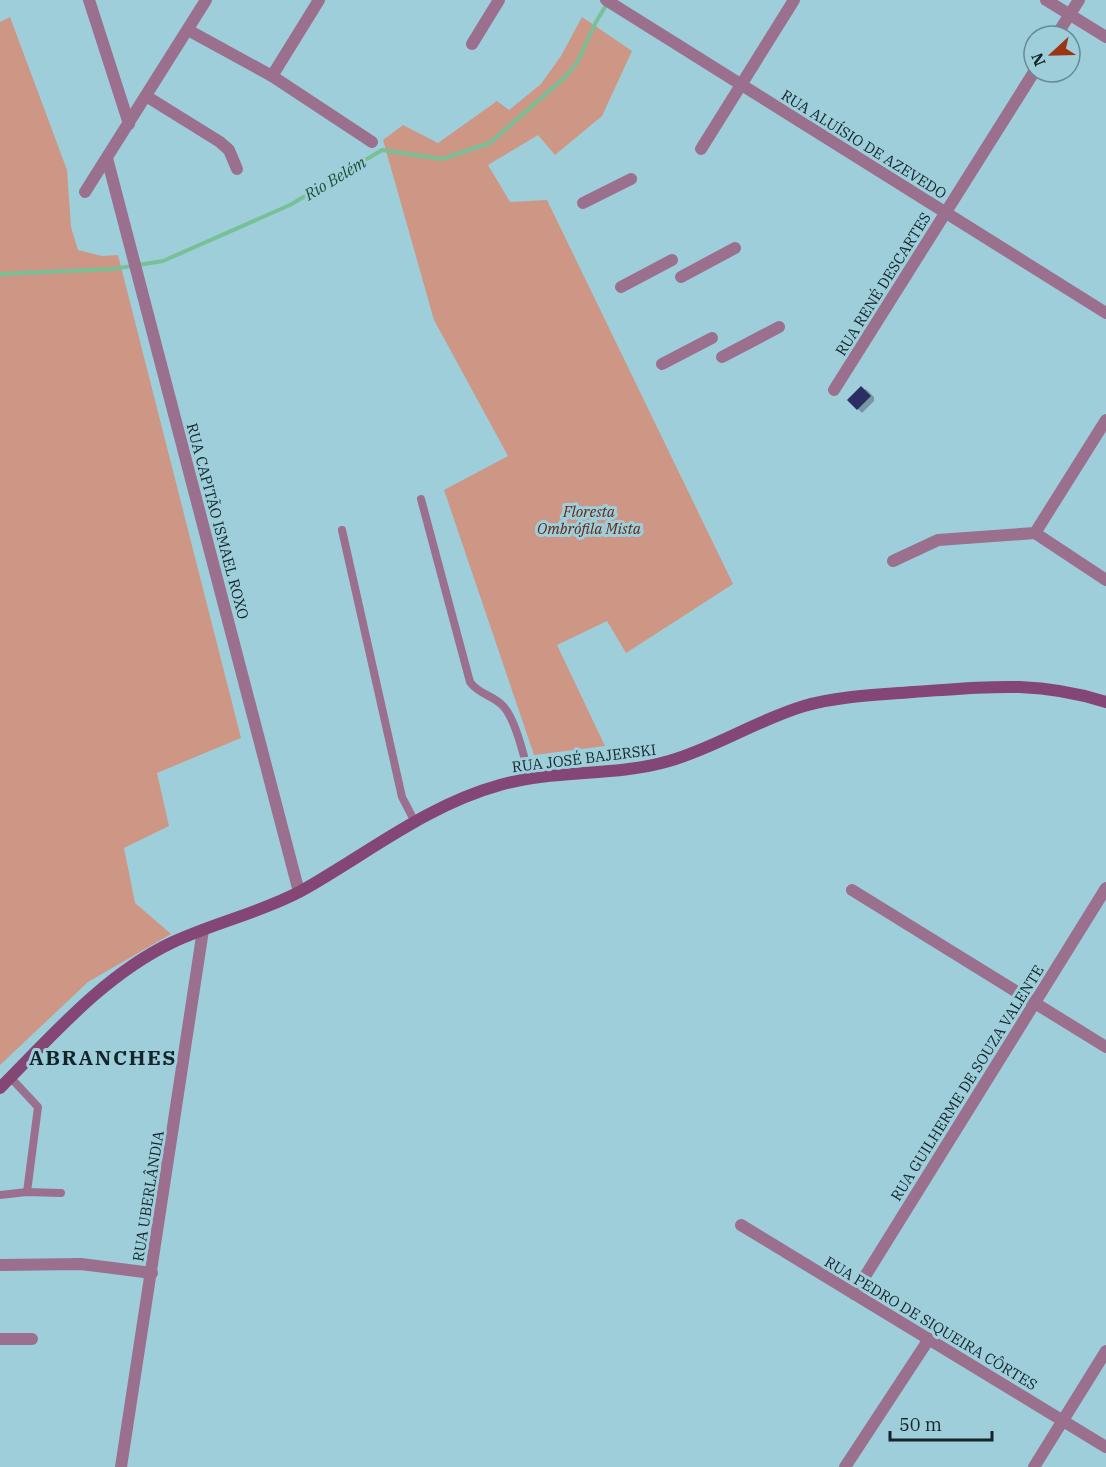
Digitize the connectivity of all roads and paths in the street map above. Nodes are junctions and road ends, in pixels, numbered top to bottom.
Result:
1 (89, 0) edge
2 (206, 0) edge
3 (319, 0) edge
4 (499, 0) edge
5 (794, 0) edge
6 (1046, 0) edge
7 (1079, 0) edge
8 (611, 3) edge
9 (1070, 15) junction
10 (1064, 24) edge
11 (188, 30) junction
12 (1106, 38) edge
13 (472, 44) dead end
14 (272, 76) junction
15 (1026, 84) edge
16 (741, 85) junction
17 (146, 96) junction
18 (129, 124) junction
19 (372, 142) dead end
20 (701, 149) dead end
21 (107, 158) junction
22 (237, 169) dead end
23 (631, 179) dead end
24 (86, 192) dead end
25 (583, 203) dead end
26 (945, 213) junction
27 (735, 248) dead end
28 (672, 260) dead end
29 (681, 277) dead end
30 (621, 286) dead end
31 (1106, 313) edge
32 (779, 327) dead end
33 (712, 338) dead end
34 (722, 357) dead end
35 (662, 364) dead end
36 (834, 390) dead end
37 (1106, 420) edge
38 (421, 499) dead end
39 (342, 530) dead end
40 (1035, 533) junction
41 (893, 561) dead end
42 (1106, 580) edge
43 (1106, 702) edge
44 (531, 778) junction
45 (415, 822) junction
46 (1106, 888) edge
47 (852, 890) dead end
48 (299, 892) junction
49 (203, 930) junction
50 (1035, 1003) junction
51 (1106, 1047) edge
52 (11, 1078) junction
53 (0, 1088) edge
54 (27, 1192) junction
55 (61, 1193) dead end
56 (0, 1195) edge
57 (741, 1225) dead end
58 (0, 1265) edge
59 (152, 1273) junction
60 (854, 1294) junction
61 (32, 1339) dead end
62 (928, 1339) junction
63 (0, 1340) edge
64 (1106, 1351) edge
65 (1063, 1421) junction
66 (1106, 1447) edge
67 (121, 1467) edge
68 (845, 1467) edge
69 (1034, 1467) edge

1 - 18 street
2 - 11 street
3 - 14 street
4 - 13 street
5 - 16 street
6 - 9 street
7 - 9 street
8 - 16 street, RUA ALUÍSIO DE AZEVEDO
9 - 10 street
9 - 12 street
11 - 14 street
11 - 17 street
14 - 19 street
15 - 26 street, RUA RENÉ DESCARTES
16 - 20 street
16 - 26 street, RUA ALUÍSIO DE AZEVEDO
17 - 18 street
17 - 22 street
18 - 21 street
21 - 24 street
21 - 48 street, RUA CAPITÃO ISMAEL ROXO
23 - 25 street
26 - 31 street, RUA ALUÍSIO DE AZEVEDO
26 - 36 street, RUA RENÉ DESCARTES
27 - 29 street
28 - 30 street
32 - 34 street
33 - 35 street
37 - 40 street
38 - 44 lane
39 - 45 lane
40 - 41 street
40 - 42 street
43 - 44 main road, RUA JOSÉ BAJERSKI
44 - 45 main road, RUA JOSÉ BAJERSKI
45 - 48 main road, RUA JOSÉ BAJERSKI
46 - 50 street, RUA GUILHERME DE SOUZA VALENTE
47 - 50 street
48 - 49 main road, RUA JOSÉ BAJERSKI
49 - 52 main road, RUA JOSÉ BAJERSKI
49 - 59 street, RUA UBERLÂNDIA
50 - 51 street
50 - 60 street, RUA GUILHERME DE SOUZA VALENTE
52 - 53 main road, RUA JOSÉ BAJERSKI
52 - 54 lane
54 - 55 lane
54 - 56 lane
57 - 60 street, RUA PEDRO DE SIQUEIRA CÔRTES
58 - 59 street
59 - 67 street, RUA UBERLÂNDIA
60 - 62 street, RUA PEDRO DE SIQUEIRA CÔRTES
61 - 63 street
62 - 65 street, RUA PEDRO DE SIQUEIRA CÔRTES
62 - 68 street
64 - 65 street
65 - 66 street, RUA PEDRO DE SIQUEIRA CÔRTES
65 - 69 street

